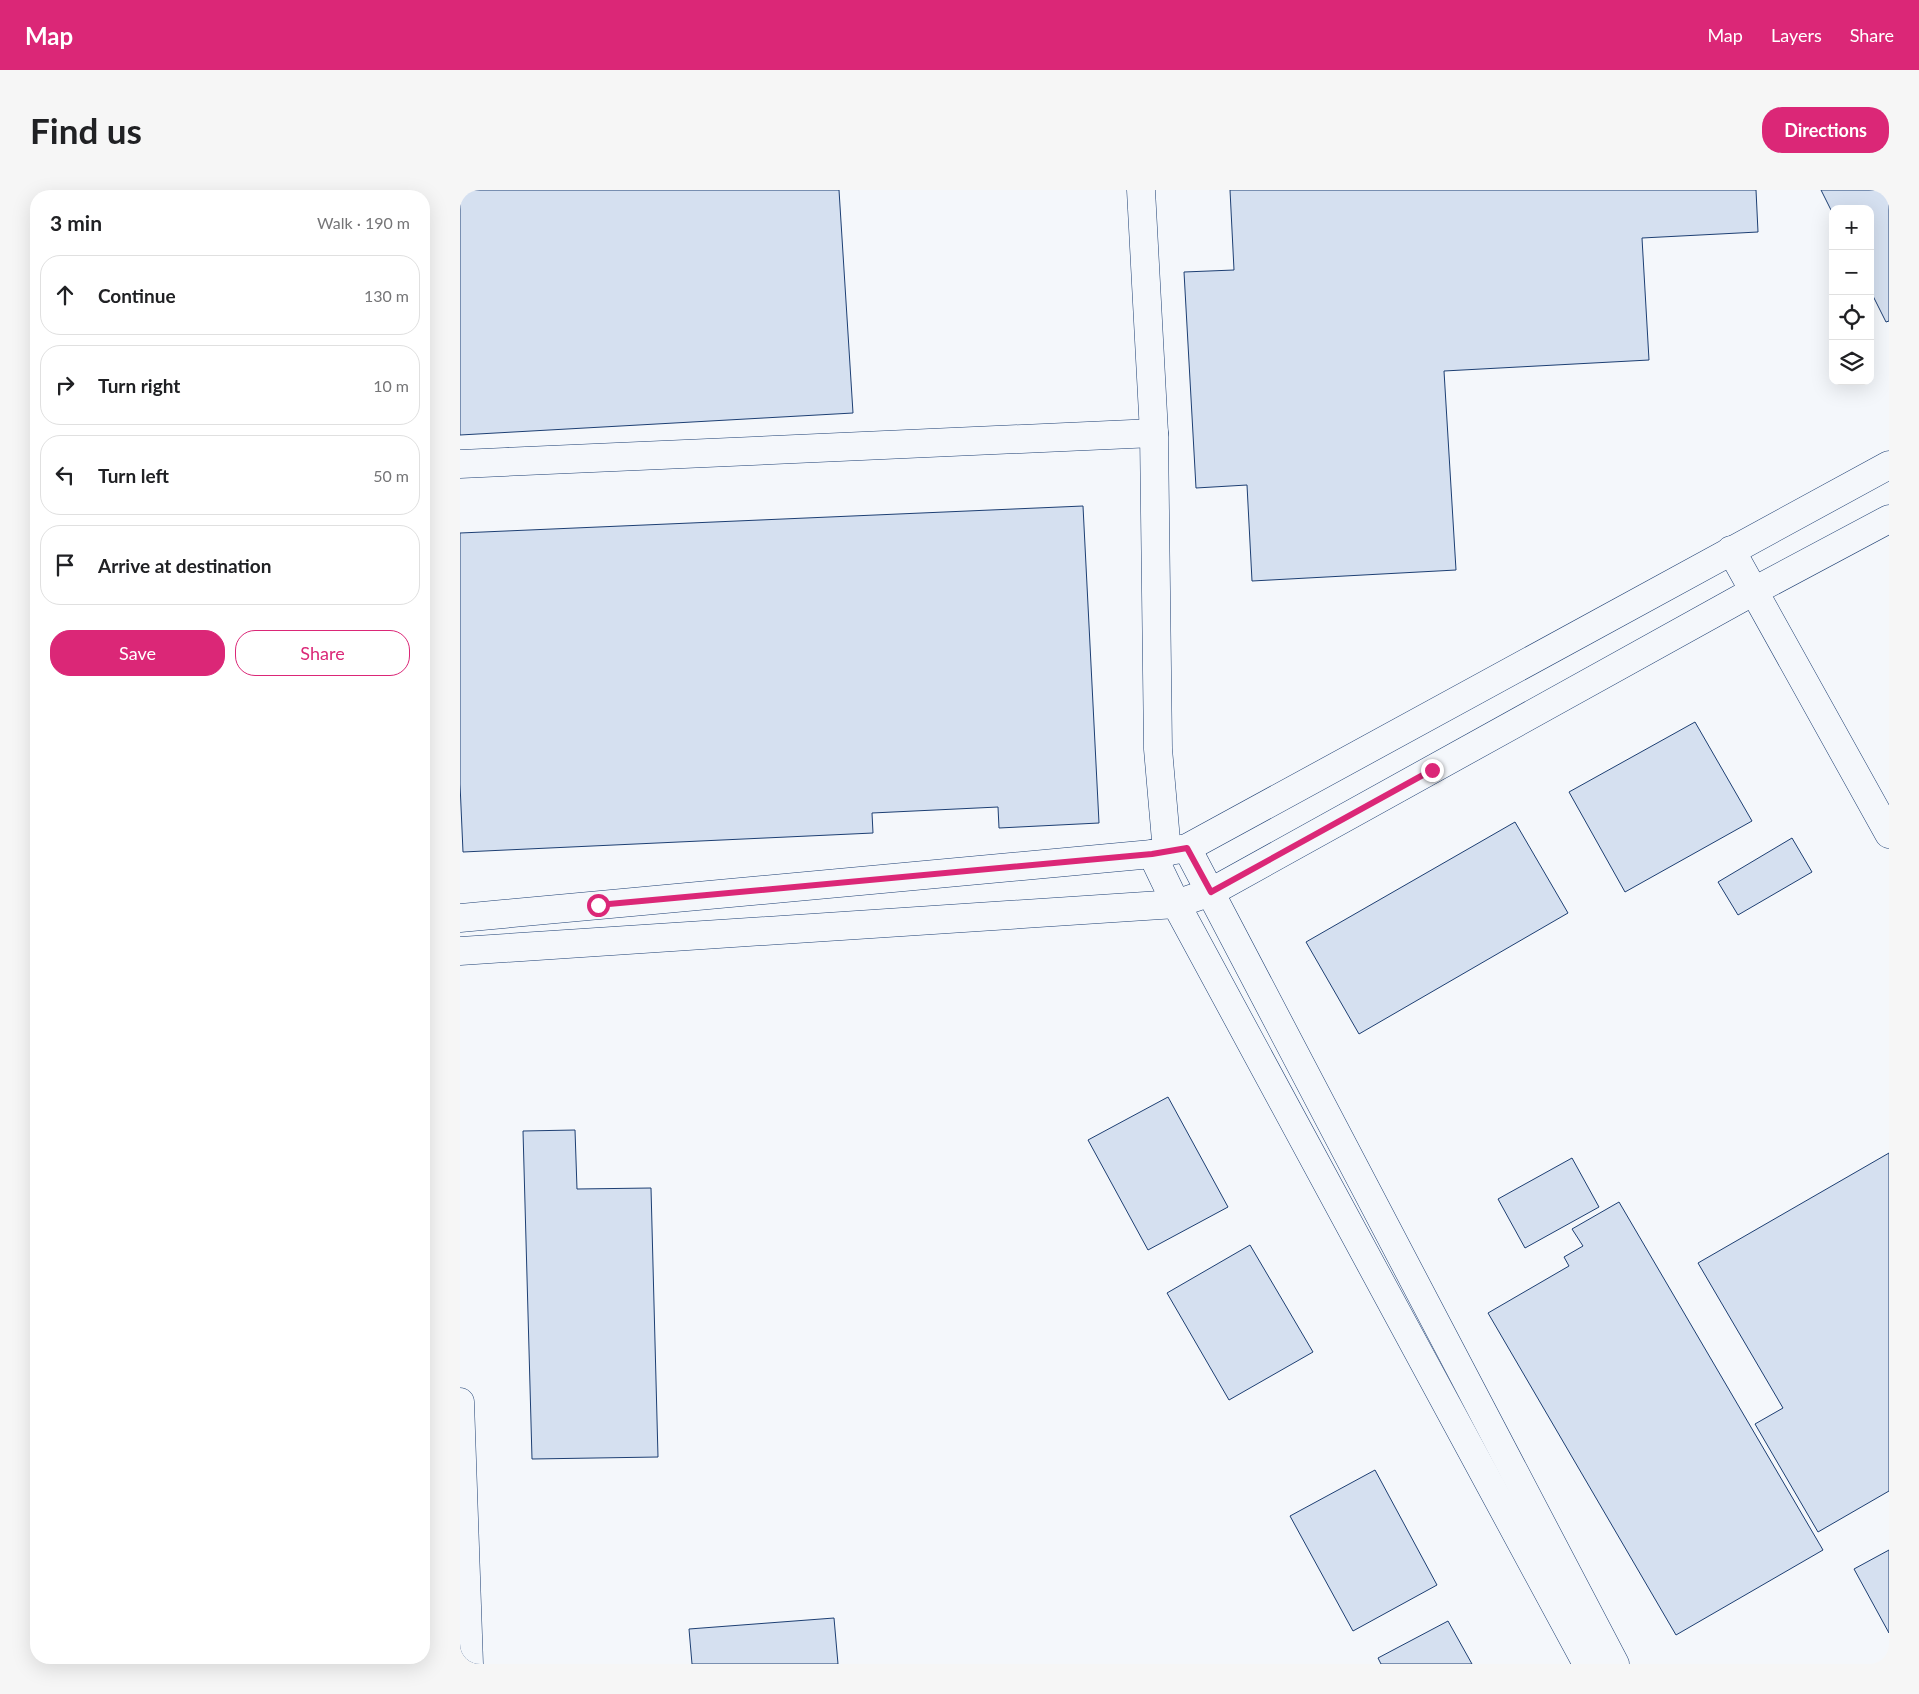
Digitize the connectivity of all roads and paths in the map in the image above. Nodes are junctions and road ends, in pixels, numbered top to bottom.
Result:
1 (1141, 190) edge
2 (1154, 433) junction
3 (460, 464) edge
4 (1889, 465) edge
5 (1889, 519) edge
6 (1731, 550) junction
7 (1754, 591) junction
8 (1889, 834) edge
9 (1169, 851) junction
10 (1211, 892) junction
11 (1176, 904) junction
12 (460, 918) edge
13 (460, 952) edge
14 (460, 1402) edge
15 (469, 1664) edge
16 (1587, 1664) edge
17 (1615, 1664) edge

1 - 2 street
2 - 3 street
2 - 9 street
4 - 6 street
5 - 7 street
6 - 7 street
6 - 9 street
7 - 8 street
7 - 10 street
9 - 10 street
9 - 11 street
9 - 12 street
10 - 11 street
10 - 17 street
11 - 13 street
11 - 16 street
14 - 15 street

